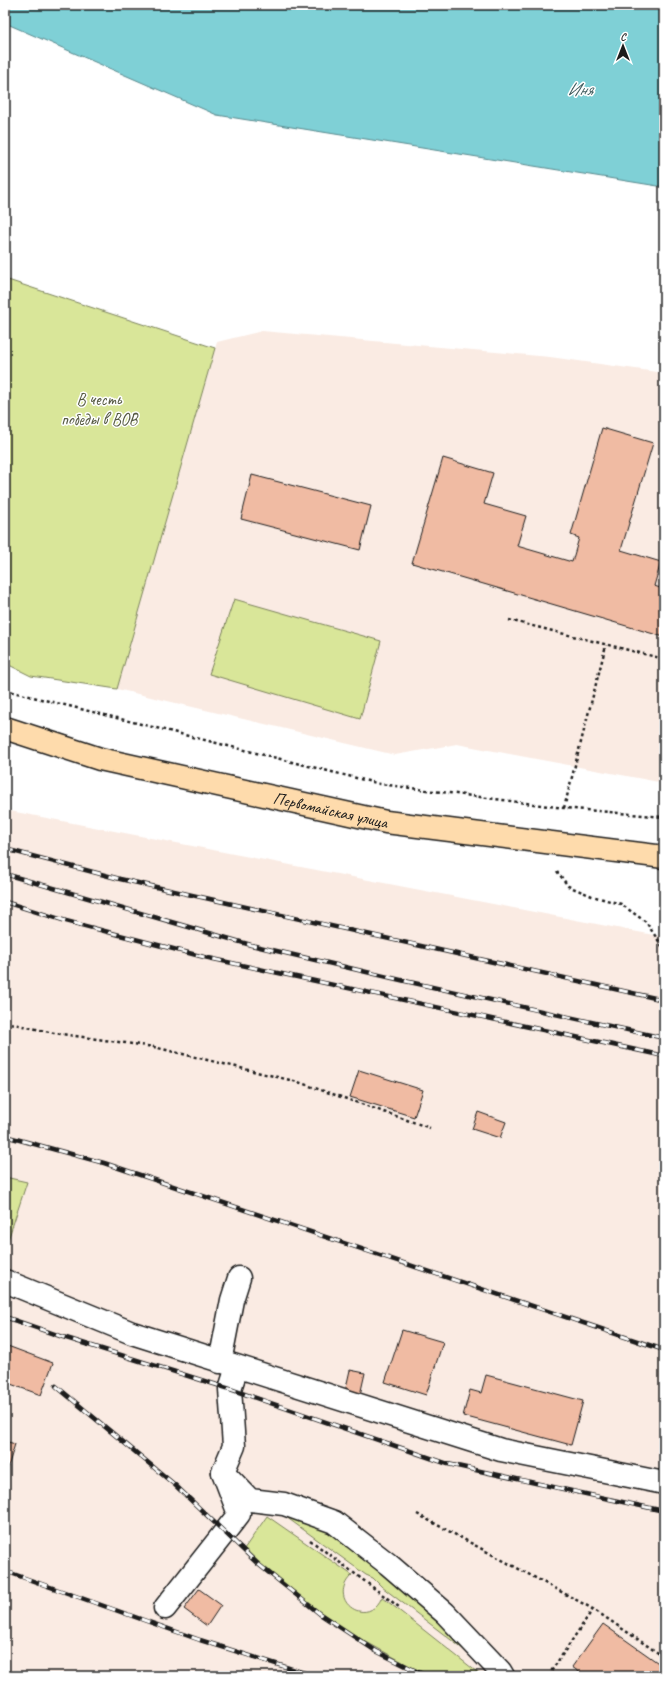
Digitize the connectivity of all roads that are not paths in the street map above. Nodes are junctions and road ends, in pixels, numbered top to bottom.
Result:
1 (5, 728) edge
2 (664, 856) edge
3 (239, 1278) dead end
4 (5, 1281) edge
5 (229, 1365) junction
6 (223, 1472) junction
7 (664, 1483) edge
8 (164, 1608) dead end
9 (503, 1676) edge

1 - 2 main road, Первомайская улица
3 - 5 lane
4 - 5 lane
5 - 6 lane
5 - 7 lane
6 - 8 lane
6 - 9 lane

